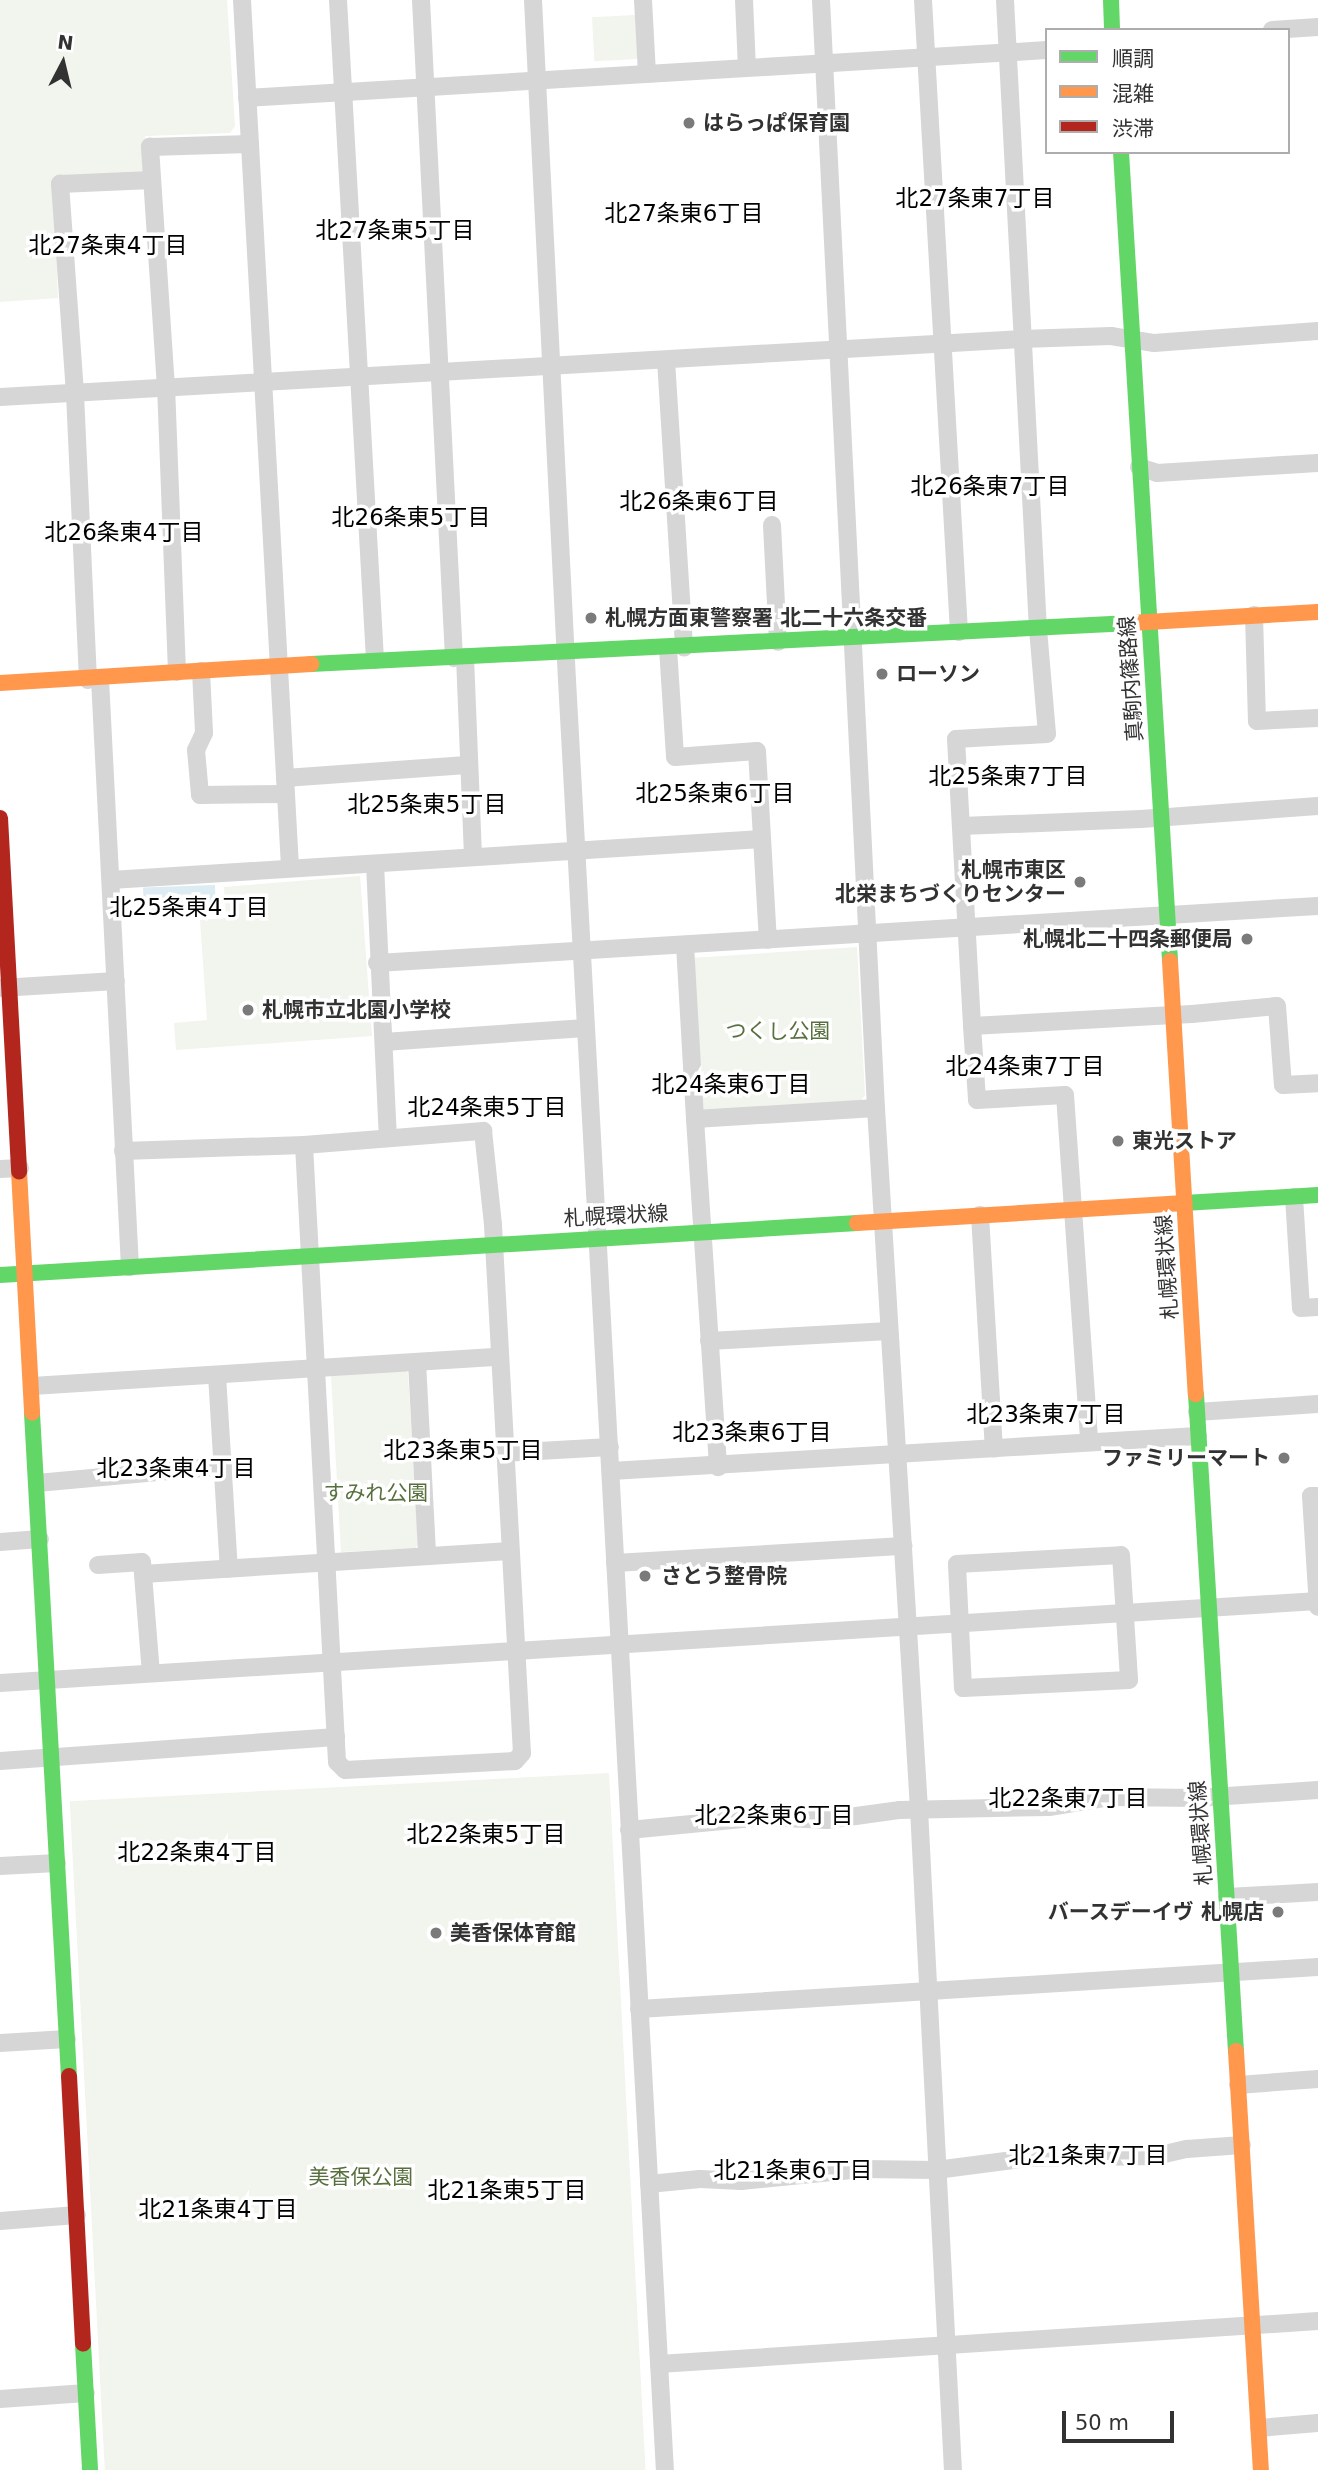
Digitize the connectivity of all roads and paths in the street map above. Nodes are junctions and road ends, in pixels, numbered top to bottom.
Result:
1 (242, 0) edge
2 (338, 0) edge
3 (421, 0) edge
4 (533, 0) edge
5 (643, 0) edge
6 (744, 0) edge
7 (821, 0) edge
8 (923, 0) edge
9 (1005, 0) edge
10 (1111, 0) edge
11 (1318, 27) edge
12 (1112, 28) edge
13 (1290, 29) edge
14 (1045, 50) edge
15 (1008, 52) junction
16 (926, 59) junction
17 (824, 65) junction
18 (747, 68) junction
19 (647, 74) junction
20 (537, 80) junction
21 (426, 86) junction
22 (343, 90) junction
23 (247, 97) junction
24 (250, 144) junction
25 (1121, 154) edge
26 (152, 180) junction
27 (1318, 331) edge
28 (1133, 338) junction
29 (1022, 339) junction
30 (942, 344) junction
31 (839, 350) junction
32 (666, 360) junction
33 (551, 367) junction
34 (442, 373) junction
35 (360, 377) junction
36 (263, 382) junction
37 (166, 388) junction
38 (75, 393) junction
39 (0, 397) edge
40 (1318, 463) edge
41 (1139, 467) junction
42 (772, 525) dead end
43 (1318, 612) edge
44 (1254, 615) junction
45 (1148, 620) junction
46 (1038, 628) junction
47 (959, 632) junction
48 (852, 638) junction
49 (778, 642) junction
50 (676, 647) junction
51 (566, 651) junction
52 (459, 657) junction
53 (375, 660) junction
54 (279, 667) junction
55 (201, 671) junction
56 (177, 672) junction
57 (94, 679) junction
58 (0, 683) edge
59 (1318, 718) edge
60 (467, 765) junction
61 (285, 786) junction
62 (1318, 806) edge
63 (1161, 816) junction
64 (0, 818) edge
65 (961, 826) junction
66 (762, 839) junction
67 (577, 853) junction
68 (472, 856) junction
69 (374, 864) junction
70 (290, 868) junction
71 (111, 880) junction
72 (2, 889) edge
73 (1318, 906) edge
74 (1166, 915) junction
75 (967, 928) junction
76 (869, 934) junction
77 (768, 940) junction
78 (685, 946) junction
79 (582, 952) junction
80 (377, 963) junction
81 (116, 981) junction
82 (4, 987) edge
83 (1172, 1016) junction
84 (972, 1026) junction
85 (586, 1028) junction
86 (384, 1042) junction
87 (1318, 1083) edge
88 (8, 1088) edge
89 (876, 1108) junction
90 (695, 1119) junction
91 (388, 1136) junction
92 (304, 1145) junction
93 (123, 1152) junction
94 (20, 1168) junction
95 (0, 1169) edge
96 (1318, 1195) edge
97 (1294, 1197) junction
98 (1184, 1203) junction
99 (1074, 1209) junction
100 (980, 1215) junction
101 (884, 1221) junction
102 (702, 1232) junction
103 (599, 1238) junction
104 (494, 1244) junction
105 (312, 1255) junction
106 (130, 1267) junction
107 (26, 1273) junction
108 (0, 1275) edge
109 (1318, 1307) edge
110 (889, 1331) junction
111 (709, 1341) junction
112 (498, 1357) junction
113 (417, 1362) junction
114 (318, 1369) junction
115 (217, 1375) junction
116 (32, 1386) junction
117 (1318, 1404) edge
118 (1196, 1412) junction
119 (1198, 1436) junction
120 (1089, 1442) junction
121 (610, 1447) junction
122 (994, 1449) junction
123 (504, 1452) junction
124 (897, 1454) junction
125 (223, 1466) junction
126 (719, 1467) junction
127 (611, 1471) junction
128 (37, 1483) junction
129 (1318, 1496) edge
130 (40, 1539) junction
131 (0, 1542) edge
132 (903, 1546) junction
133 (510, 1551) junction
134 (427, 1556) junction
135 (328, 1562) junction
136 (615, 1563) junction
137 (98, 1565) dead end
138 (229, 1569) junction
139 (143, 1574) junction
140 (1318, 1601) edge
141 (1318, 1607) edge
142 (1208, 1608) junction
143 (1124, 1613) junction
144 (960, 1624) junction
145 (906, 1628) junction
146 (620, 1645) junction
147 (516, 1651) junction
148 (334, 1662) junction
149 (151, 1673) junction
150 (48, 1680) junction
151 (0, 1683) edge
152 (336, 1738) junction
153 (52, 1758) junction
154 (0, 1761) edge
155 (1318, 1790) edge
156 (1219, 1796) junction
157 (919, 1809) junction
158 (629, 1830) junction
159 (57, 1863) junction
160 (0, 1866) edge
161 (1318, 1892) edge
162 (1227, 1897) junction
163 (1318, 1967) edge
164 (1231, 1973) junction
165 (927, 1989) junction
166 (639, 2009) junction
167 (67, 2039) junction
168 (0, 2043) edge
169 (1318, 2079) edge
170 (1238, 2085) junction
171 (1242, 2145) junction
172 (936, 2170) junction
173 (649, 2184) junction
174 (77, 2215) junction
175 (0, 2221) edge
176 (1318, 2321) edge
177 (1252, 2325) junction
178 (946, 2345) junction
179 (659, 2364) junction
180 (86, 2393) junction
181 (0, 2399) edge
182 (1318, 2423) edge
183 (1259, 2428) junction
184 (90, 2470) edge
185 (665, 2470) edge
186 (953, 2470) edge
187 (1261, 2470) edge

1 - 23 street
2 - 22 street
3 - 21 street
4 - 20 street
5 - 19 street
6 - 18 street
7 - 17 street
8 - 16 street
9 - 15 street
10 - 12 main road
11 - 13 street
14 - 15 street
15 - 16 street
15 - 29 street
16 - 17 street
16 - 30 street
17 - 18 street
17 - 31 street
18 - 19 street
19 - 20 street
20 - 21 street
20 - 33 street
21 - 22 street
21 - 34 street
22 - 23 street
22 - 35 street
23 - 24 street
24 - 26 street
24 - 36 street
25 - 28 main road, 真駒内篠路線
26 - 37 street
26 - 38 street
27 - 28 street
28 - 29 street
28 - 41 main road, 真駒内篠路線
29 - 30 street
29 - 46 street
30 - 31 street
30 - 47 street
31 - 32 street
31 - 48 street
32 - 33 street
32 - 50 street
33 - 34 street
33 - 51 street
34 - 35 street
34 - 52 street
35 - 36 street
35 - 53 street
36 - 37 street
36 - 54 street
37 - 38 street
37 - 56 street
38 - 39 street
38 - 57 street
40 - 41 street
41 - 45 main road, 真駒内篠路線
42 - 49 street
43 - 44 main road
44 - 45 main road
44 - 59 street
45 - 46 main road
45 - 63 main road, 真駒内篠路線
46 - 47 main road
46 - 65 street
47 - 48 main road
48 - 49 main road
48 - 76 street
49 - 50 main road
50 - 51 main road
50 - 66 street
51 - 52 main road
51 - 67 street
52 - 53 main road
52 - 60 street
53 - 54 main road
54 - 55 main road
54 - 61 street
55 - 56 main road
55 - 61 street
56 - 57 main road
57 - 58 main road
57 - 71 street
60 - 61 street
60 - 68 street
61 - 70 street
62 - 63 street
63 - 65 street
63 - 74 main road, 真駒内篠路線
64 - 72 main road
65 - 75 street
66 - 67 street
66 - 77 street
67 - 68 street
67 - 79 street
68 - 69 street
69 - 70 street
69 - 80 street
70 - 71 street
71 - 81 street
72 - 82 main road
73 - 74 street
74 - 75 street
74 - 83 main road, 真駒内篠路線
75 - 76 street
75 - 84 street
76 - 77 street
76 - 89 street
77 - 78 street
78 - 79 street
78 - 90 street
79 - 80 street
79 - 85 street
80 - 86 street
81 - 82 street
81 - 93 street
82 - 88 main road
83 - 84 street
83 - 87 street
83 - 98 main road, 真駒内篠路線
84 - 99 street
85 - 86 street
85 - 103 street
86 - 91 street
88 - 94 main road
89 - 90 street
89 - 101 street
90 - 102 street
91 - 92 street
91 - 104 street
92 - 93 street
92 - 105 street
93 - 106 street
94 - 95 street
94 - 107 main road
96 - 97 main road
97 - 98 main road
97 - 109 street
98 - 99 main road, 札幌環状線
98 - 118 main road, 札幌環状線
99 - 100 main road, 札幌環状線
99 - 120 street
100 - 101 main road, 札幌環状線
100 - 122 street
101 - 102 main road, 札幌環状線
101 - 110 street
102 - 103 main road, 札幌環状線
102 - 111 street
103 - 104 main road, 札幌環状線
103 - 121 street
104 - 105 main road, 札幌環状線
104 - 112 street
105 - 106 main road, 札幌環状線
105 - 114 street
106 - 107 main road, 札幌環状線
107 - 108 main road, 札幌環状線
107 - 116 main road
110 - 111 street
110 - 124 street
111 - 126 street
112 - 113 street
112 - 123 street
113 - 114 street
113 - 134 street
114 - 115 street
114 - 135 street
115 - 116 street
115 - 125 street
116 - 128 main road
117 - 118 street
118 - 119 main road, 札幌環状線
119 - 120 street
119 - 142 main road, 札幌環状線
120 - 122 street
121 - 123 street
121 - 127 street
122 - 124 street
123 - 133 street
124 - 126 street
124 - 132 street
125 - 128 street
125 - 138 street
126 - 127 street
127 - 136 street
128 - 130 main road
129 - 140 street
130 - 131 street
130 - 150 main road
132 - 136 street
132 - 145 street
133 - 134 street
133 - 147 street
134 - 135 street
135 - 138 street
135 - 148 street
136 - 146 street
137 - 139 street
138 - 139 street
139 - 149 street
140 - 141 street
140 - 142 street
142 - 143 street
142 - 156 main road, 札幌環状線
143 - 144 street
143 - 144 street
143 - 144 street
144 - 145 street
145 - 146 street
145 - 157 street
146 - 147 street
146 - 158 street
147 - 148 street
147 - 152 street
148 - 149 street
148 - 152 street
149 - 150 street
150 - 151 street
150 - 153 main road
152 - 153 street
153 - 154 street
153 - 159 main road
155 - 156 street
156 - 157 street
156 - 162 main road, 札幌環状線
157 - 158 street
157 - 165 street
158 - 166 street
159 - 160 street
159 - 167 main road
161 - 162 street
162 - 164 main road, 札幌環状線
163 - 164 street
164 - 165 street
164 - 170 main road, 札幌環状線
165 - 166 street
165 - 172 street
166 - 173 street
167 - 168 street
167 - 174 main road
169 - 170 street
170 - 171 main road, 札幌環状線
171 - 172 street
171 - 177 main road, 札幌環状線
172 - 173 street
172 - 178 street
173 - 179 street
174 - 175 street
174 - 180 main road
176 - 177 street
177 - 178 street
177 - 183 main road, 札幌環状線
178 - 179 street
178 - 186 street
179 - 185 street
180 - 181 street
180 - 184 main road
182 - 183 street
183 - 187 main road, 札幌環状線

